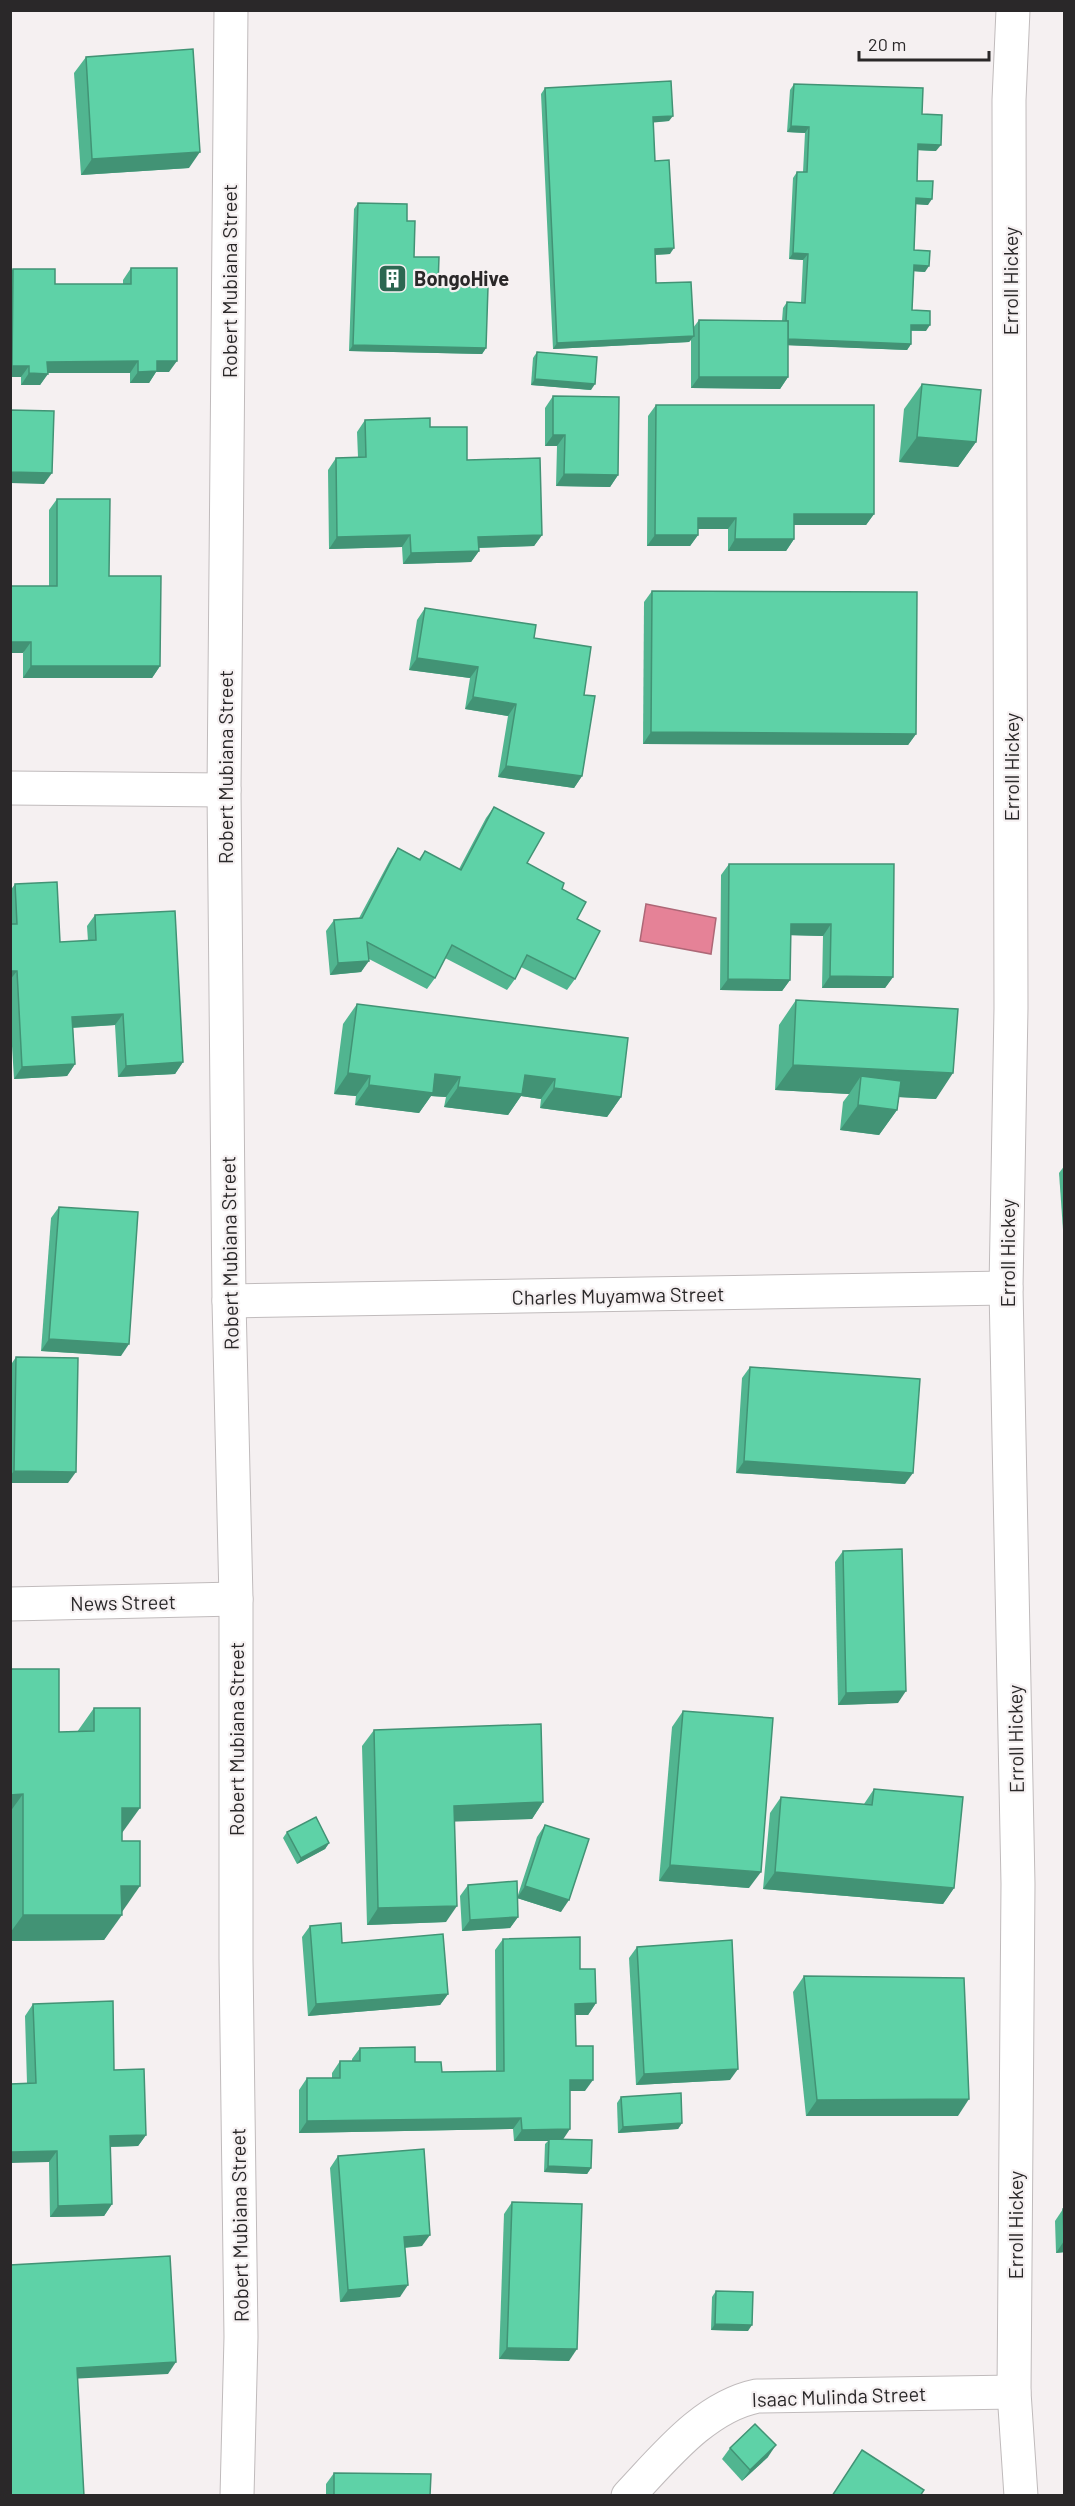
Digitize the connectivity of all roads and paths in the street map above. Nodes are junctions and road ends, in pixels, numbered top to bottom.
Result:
1 (231, 10) edge
2 (1013, 10) edge
3 (10, 788) edge
4 (224, 790) junction
5 (1006, 1288) junction
6 (229, 1301) junction
7 (236, 1599) junction
8 (10, 1604) edge
9 (1014, 2391) junction
10 (237, 2496) edge
11 (628, 2496) edge
12 (1021, 2496) edge

1 - 4 street, Robert Mubiana Street
2 - 5 street, Erroll Hickey
3 - 4 street
4 - 6 street, Robert Mubiana Street
5 - 6 street, Charles Muyamwa Street
5 - 9 street, Erroll Hickey
6 - 7 street, Robert Mubiana Street
7 - 8 street, News Street
7 - 10 street, Robert Mubiana Street
9 - 11 street, Isaac Mulinda Street
9 - 12 street, Erroll Hickey

